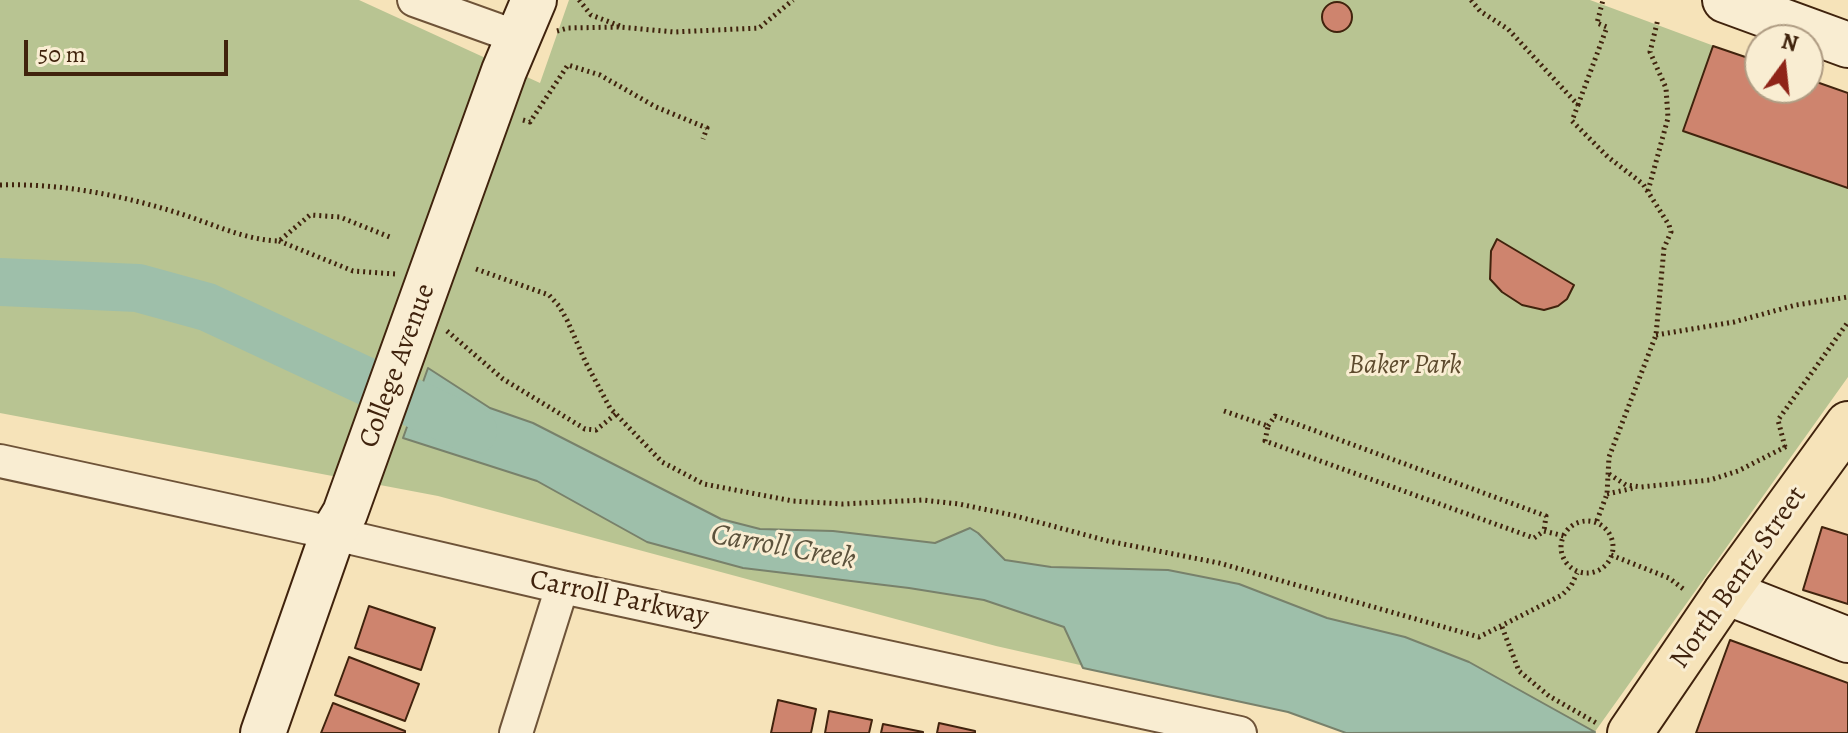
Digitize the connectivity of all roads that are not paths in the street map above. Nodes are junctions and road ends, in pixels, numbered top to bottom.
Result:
1 (414, 0) edge
2 (1725, 0) edge
3 (527, 19) edge
4 (1848, 45) edge
5 (1848, 424) edge
6 (0, 461) edge
7 (333, 533) junction
8 (562, 587) junction
9 (1709, 594) junction
10 (1848, 640) edge
11 (1616, 730) edge
12 (263, 733) edge
13 (516, 733) edge
14 (1240, 733) edge

1 - 3 street
2 - 4 street
3 - 7 street, College Avenue
5 - 9 main road, North Bentz Street
6 - 7 street, Carroll Parkway
7 - 8 street, Carroll Parkway
7 - 12 street, College Avenue
8 - 13 street
8 - 14 street, Carroll Parkway
9 - 10 street
9 - 11 main road, North Bentz Street

